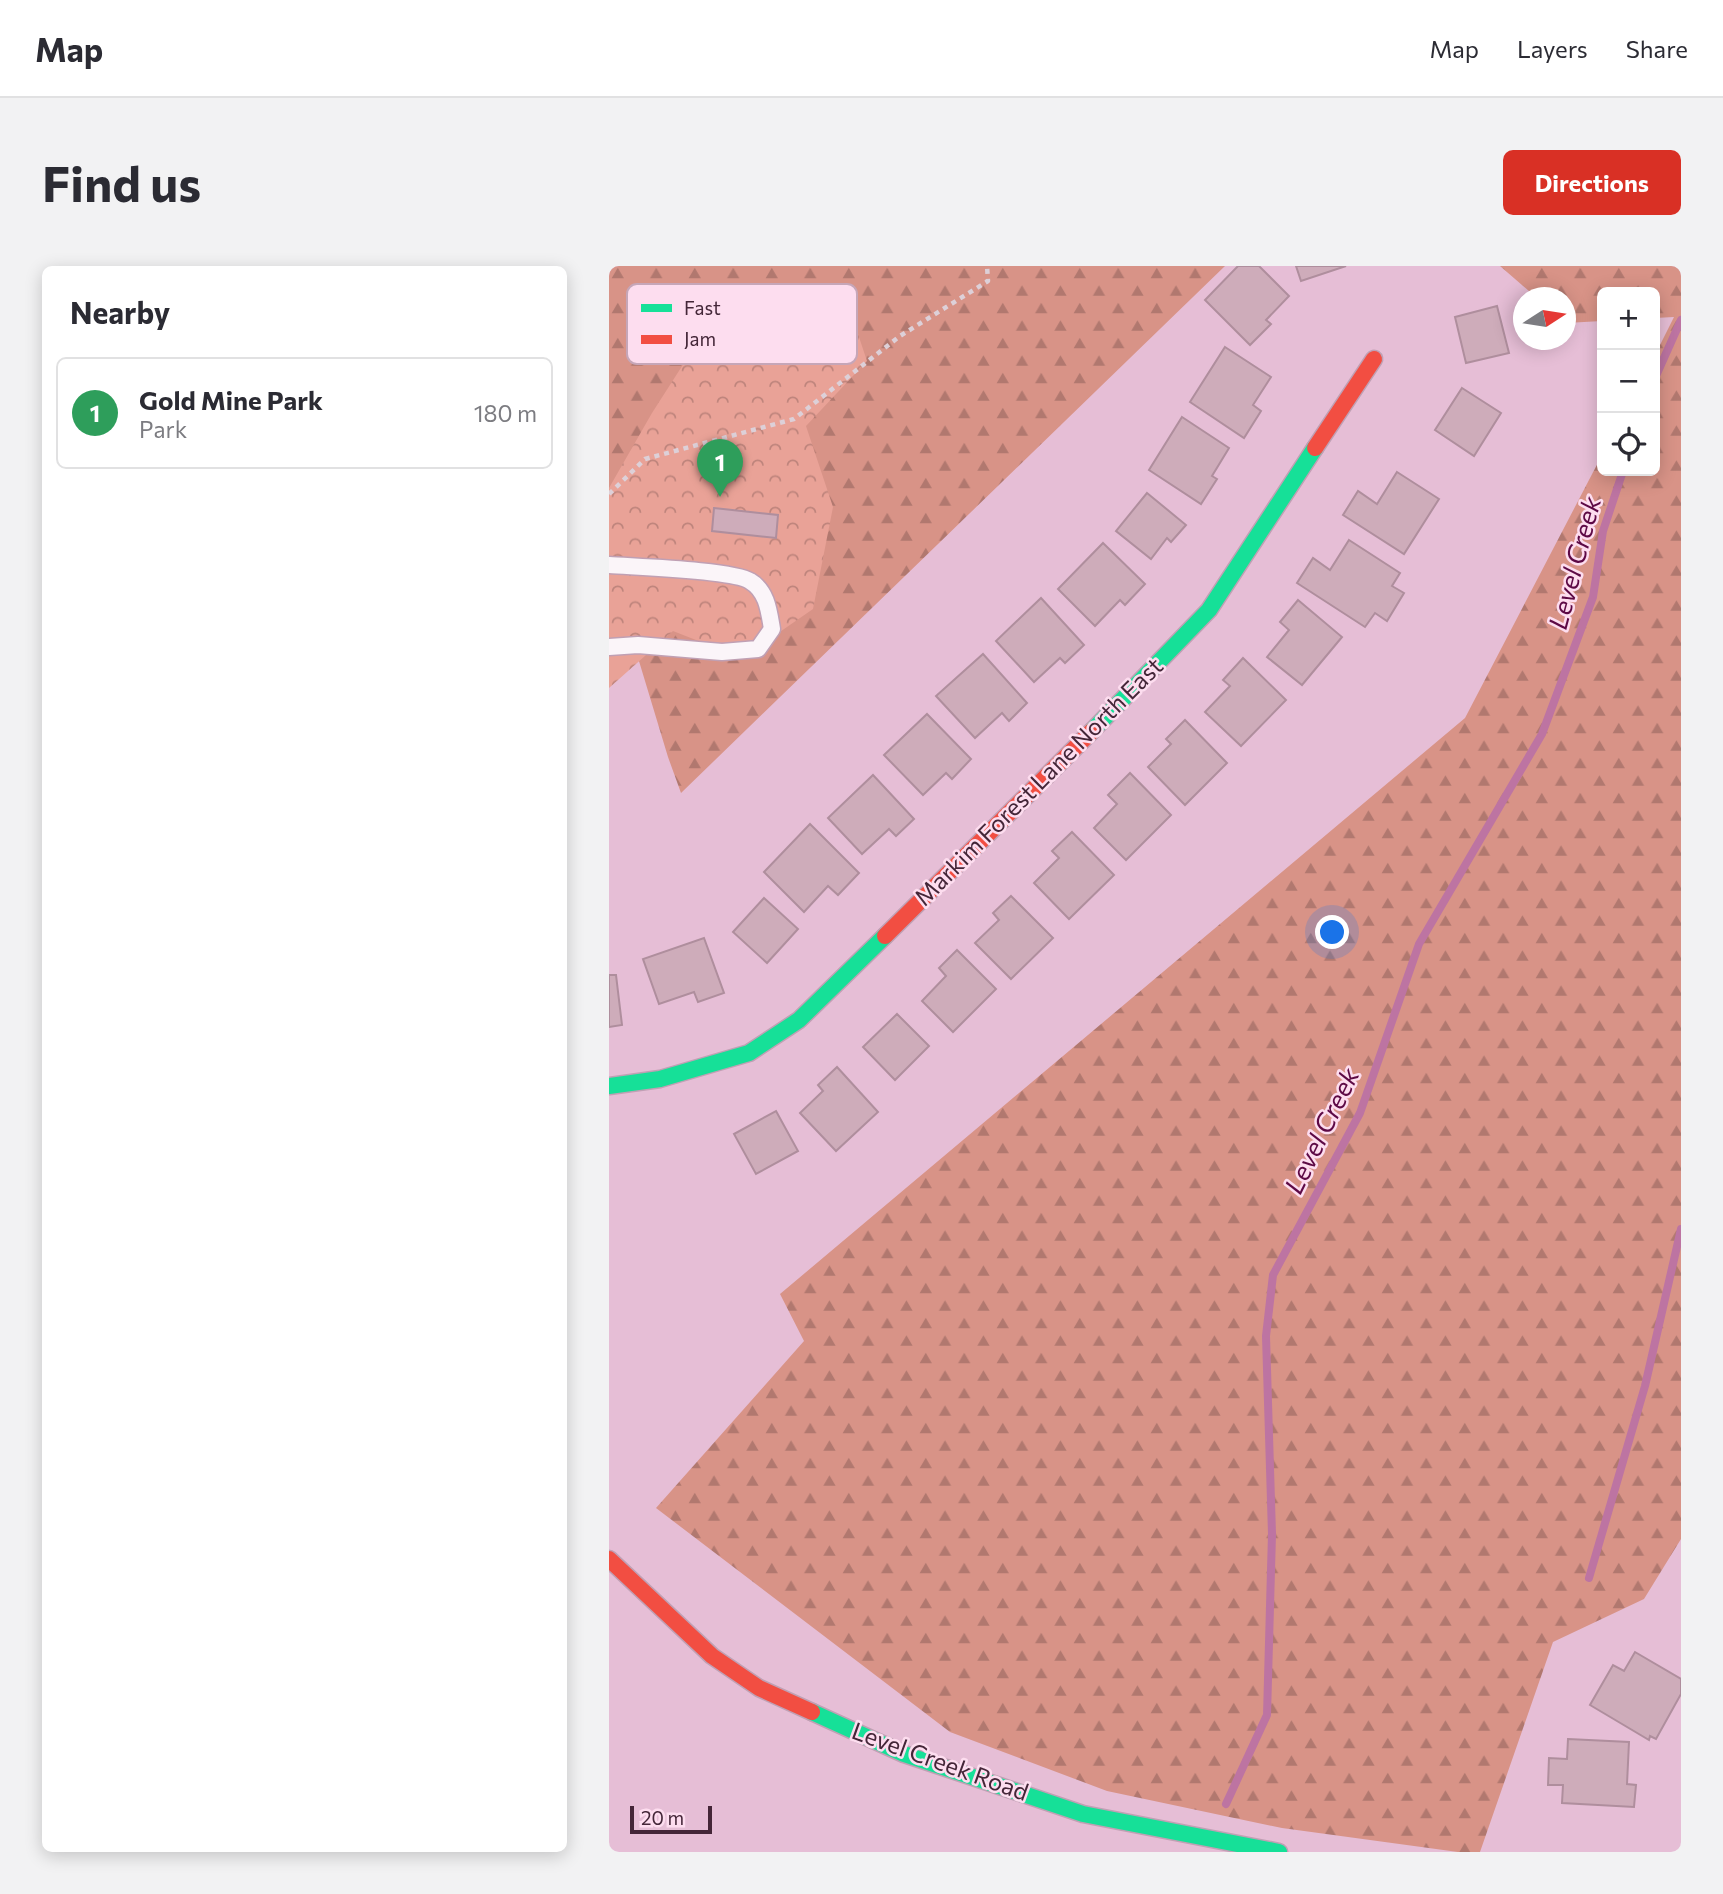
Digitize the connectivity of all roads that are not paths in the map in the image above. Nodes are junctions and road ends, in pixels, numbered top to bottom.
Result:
1 (1374, 359) dead end
2 (609, 565) edge
3 (609, 647) edge
4 (609, 1086) edge
5 (609, 1559) edge
6 (1279, 1852) edge

1 - 4 street, Markim Forest Lane North East
2 - 3 lane
5 - 6 street, Level Creek Road

